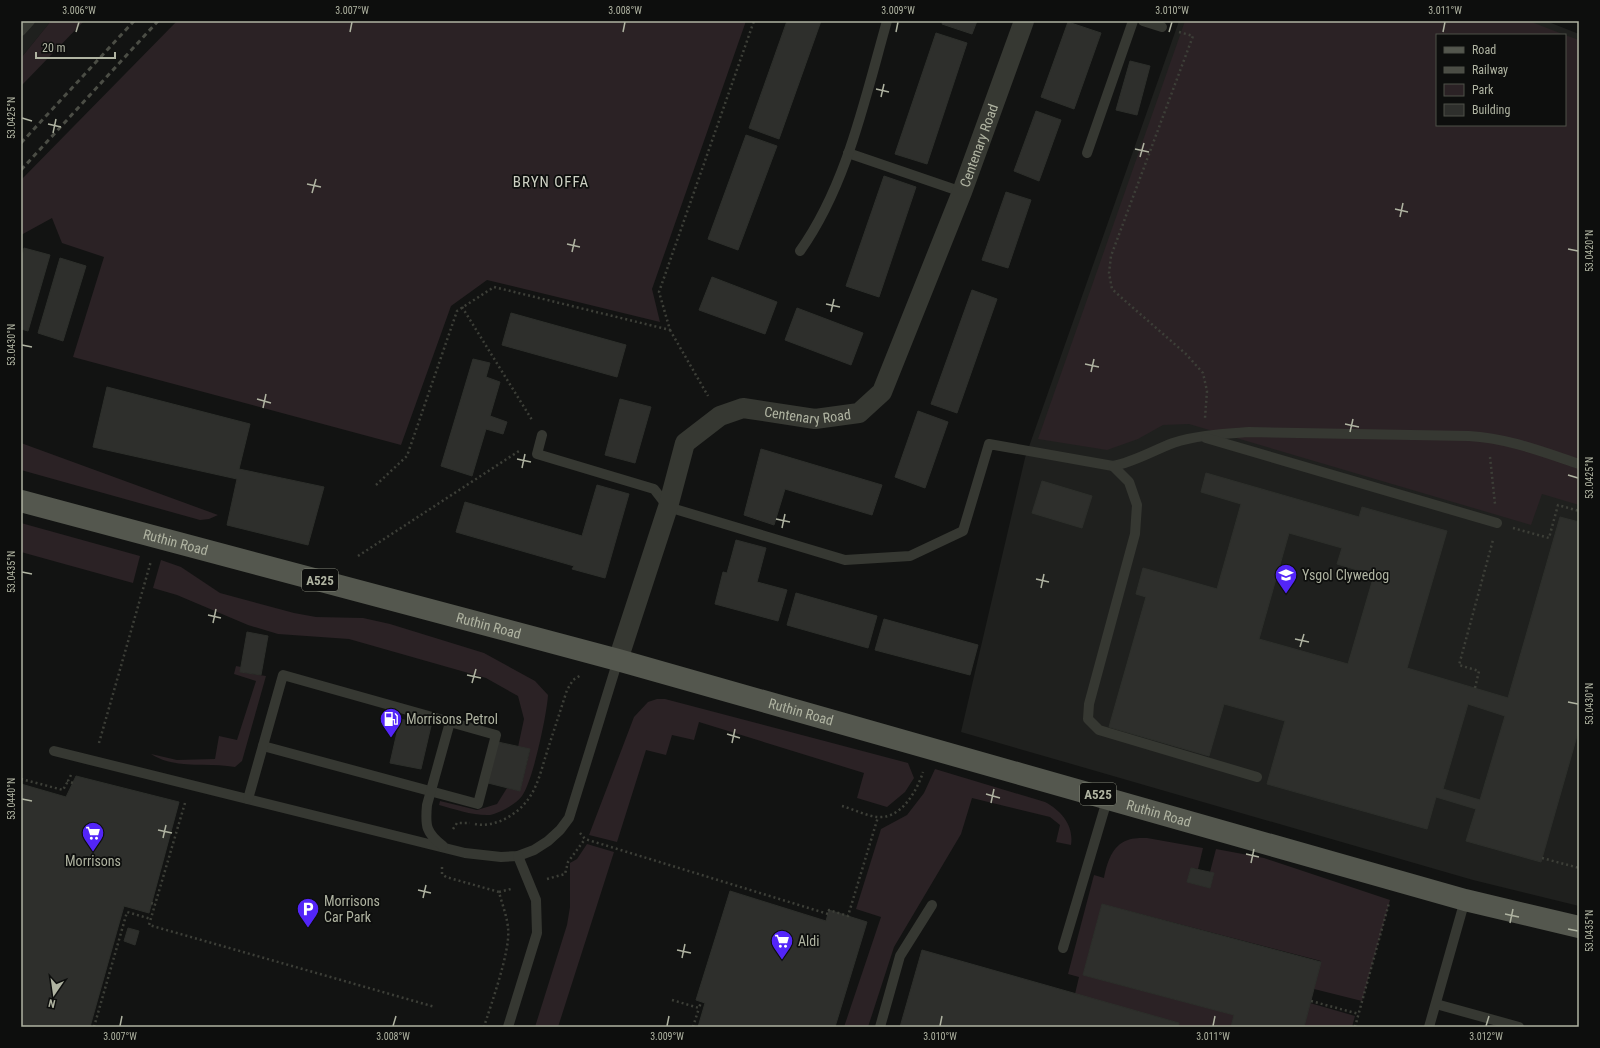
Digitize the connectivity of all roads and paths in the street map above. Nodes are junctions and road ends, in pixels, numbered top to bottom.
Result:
1 (30, 21) edge
2 (754, 21) edge
3 (887, 21) edge
4 (1024, 21) edge
5 (1133, 21) edge
6 (1143, 21) edge
7 (1162, 27) joint
8 (21, 31) edge
9 (848, 153) junction
10 (1087, 153) dead end
11 (962, 192) junction
12 (800, 251) dead end
13 (462, 307) junction
14 (670, 330) junction
15 (720, 416) junction
16 (542, 435) joint
17 (1201, 436) junction
18 (1488, 437) junction
19 (536, 454) junction
20 (1579, 464) edge
21 (1113, 466) junction
22 (376, 484) dead end
23 (21, 501) edge
24 (668, 507) junction
25 (1579, 510) edge
26 (1497, 523) junction
27 (157, 538) junction
28 (358, 556) dead end
29 (618, 660) junction
30 (583, 674) dead end
31 (1475, 688) dead end
32 (450, 722) junction
33 (263, 746) junction
34 (931, 747) junction
35 (54, 751) dead end
36 (94, 761) junction
37 (1257, 777) dead end
38 (21, 779) edge
39 (68, 781) dead end
40 (431, 791) junction
41 (1108, 797) junction
42 (248, 799) junction
43 (186, 800) dead end
44 (842, 806) dead end
45 (878, 817) junction
46 (585, 839) dead end
47 (447, 849) junction
48 (518, 856) junction
49 (1542, 858) dead end
50 (1579, 868) edge
51 (1396, 879) junction
52 (1465, 900) junction
53 (151, 903) dead end
54 (156, 904) junction
55 (932, 905) dead end
56 (151, 919) junction
57 (1579, 928) edge
58 (1063, 948) dead end
59 (672, 1000) dead end
60 (1311, 1001) dead end
61 (701, 1002) dead end
62 (1436, 1004) junction
63 (435, 1007) dead end
64 (699, 1008) junction
65 (1358, 1014) junction
66 (94, 1027) edge
67 (484, 1027) edge
68 (508, 1027) edge
69 (693, 1027) edge
70 (880, 1027) edge
71 (1355, 1027) edge
72 (1429, 1027) edge
73 (1519, 1027) edge

1 - 8 lane
2 - 14 path
3 - 9 lane
4 - 11 street, Centenary Road
5 - 10 lane
6 - 7 lane
7 - 17 path
9 - 11 lane
9 - 12 lane
11 - 15 street, Centenary Road
13 - 14 path
13 - 16 path
13 - 22 path
14 - 15 path
15 - 24 street, Centenary Road
16 - 19 lane
17 - 18 lane
17 - 21 lane
17 - 26 lane
18 - 20 lane
18 - 26 path
19 - 24 lane
19 - 28 path
21 - 24 lane
21 - 37 lane
23 - 27 main road, Ruthin Road / A525
24 - 29 street, Centenary Road
25 - 26 path
26 - 31 path
27 - 29 main road, Ruthin Road / A525
27 - 36 path
29 - 34 main road, Ruthin Road / A525
29 - 48 lane
30 - 47 path
32 - 33 lane
32 - 40 lane
32 - 40 lane
33 - 40 lane
33 - 42 lane
34 - 41 main road, Ruthin Road / A525
34 - 45 path
35 - 36 lane
36 - 42 lane
38 - 39 path
40 - 47 lane
41 - 51 main road, Ruthin Road / A525
41 - 58 lane
42 - 47 lane
43 - 54 path
44 - 45 path
45 - 46 path
47 - 48 lane
47 - 67 path
48 - 68 lane
49 - 50 path
51 - 52 main road, Ruthin Road / A525
51 - 65 path
52 - 57 main road, Ruthin Road / A525
52 - 62 lane
53 - 54 path
54 - 56 path
55 - 70 lane
56 - 63 path
56 - 66 path
59 - 64 path
60 - 65 path
61 - 64 path
62 - 72 lane
62 - 73 lane
64 - 69 path
65 - 71 path

